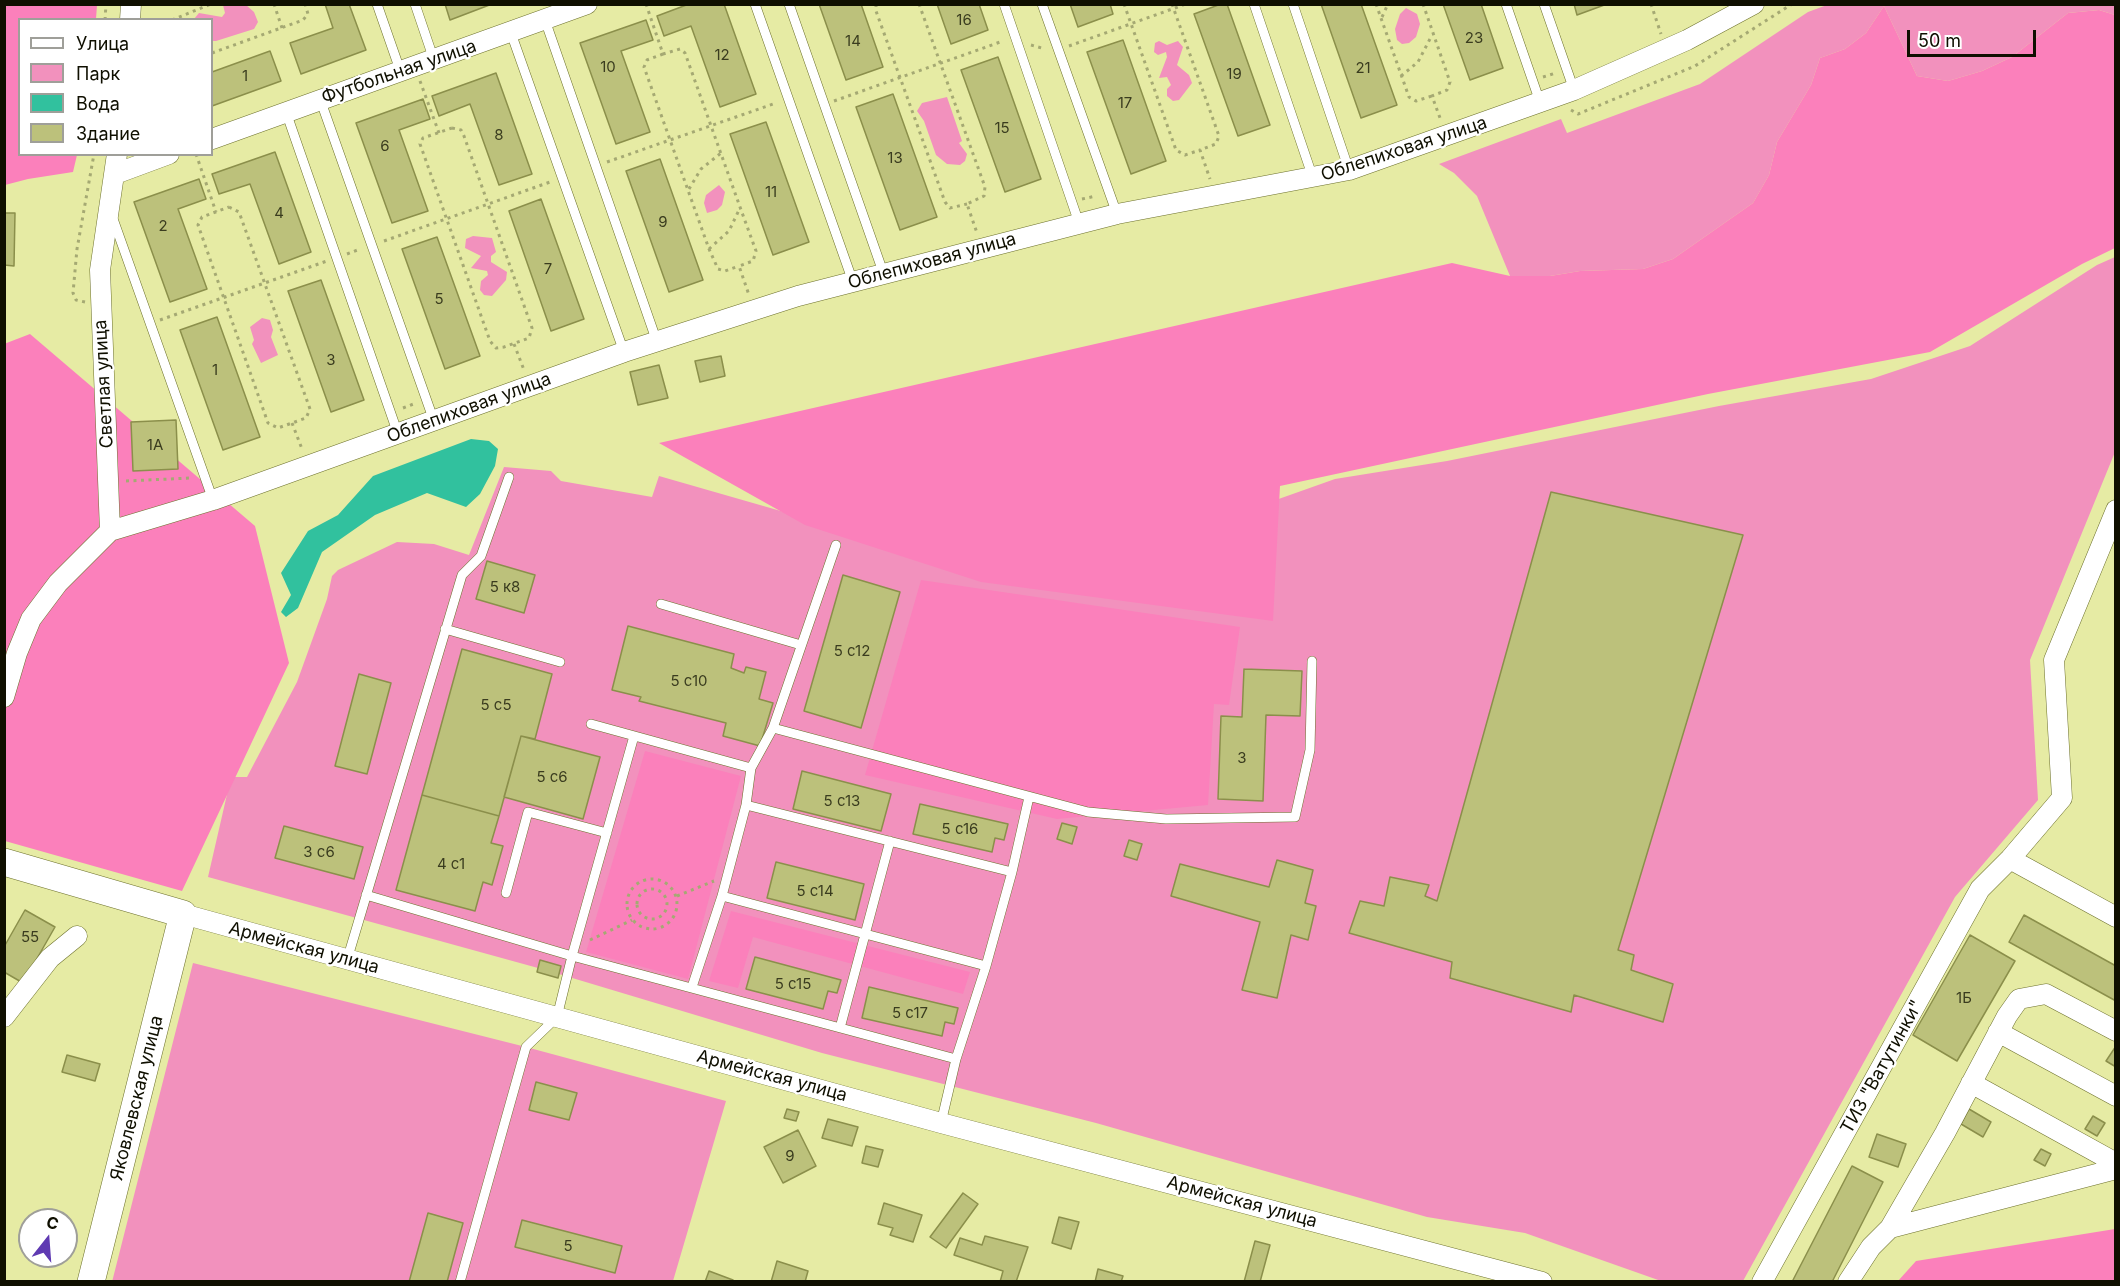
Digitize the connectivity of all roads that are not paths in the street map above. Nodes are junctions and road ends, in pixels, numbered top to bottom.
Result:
1 (376, 4) edge
2 (415, 4) edge
3 (587, 4) edge
4 (755, 4) edge
5 (789, 4) edge
6 (1004, 4) edge
7 (1042, 4) edge
8 (1254, 4) edge
9 (1293, 4) edge
10 (1506, 4) edge
11 (1544, 4) edge
12 (1754, 4) edge
13 (545, 20) junction
14 (511, 33) junction
15 (434, 60) junction
16 (408, 68) junction
17 (1569, 92) junction
18 (320, 99) junction
19 (1540, 102) junction
20 (286, 112) junction
21 (213, 139) edge
22 (158, 156) edge
23 (116, 164) edge
24 (1349, 170) junction
25 (1313, 179) junction
26 (108, 206) junction
27 (1117, 214) junction
28 (1079, 223) junction
29 (883, 272) junction
30 (853, 282) junction
31 (657, 342) junction
32 (624, 352) junction
33 (434, 421) junction
34 (398, 434) junction
35 (509, 477) dead end
36 (213, 500) junction
37 (2115, 510) edge
38 (110, 531) junction
39 (836, 545) dead end
40 (661, 604) dead end
41 (445, 629) junction
42 (801, 645) junction
43 (1312, 660) dead end
44 (560, 662) dead end
45 (4, 697) edge
46 (591, 724) dead end
47 (773, 728) junction
48 (634, 736) junction
49 (751, 768) junction
50 (1029, 797) junction
51 (746, 805) junction
52 (607, 833) junction
53 (890, 841) junction
54 (2010, 859) junction
55 (4, 862) edge
56 (1012, 872) junction
57 (506, 893) dead end
58 (366, 895) junction
59 (722, 896) junction
60 (183, 914) junction
61 (2115, 917) edge
62 (865, 934) junction
63 (77, 936) dead end
64 (573, 952) junction
65 (347, 960) junction
66 (986, 966) junction
67 (692, 987) junction
68 (4, 1017) edge
69 (557, 1017) junction
70 (840, 1028) junction
71 (2115, 1031) edge
72 (1998, 1032) junction
73 (956, 1059) junction
74 (1971, 1083) junction
75 (2115, 1096) edge
76 (941, 1123) junction
77 (2115, 1163) edge
78 (2115, 1169) edge
79 (1890, 1228) junction
80 (91, 1281) edge
81 (460, 1281) edge
82 (1542, 1281) edge
83 (1762, 1281) edge
84 (1848, 1281) edge

1 - 16 lane
2 - 15 lane
3 - 13 street, Футбольная улица
4 - 30 lane
5 - 29 lane
6 - 28 lane
7 - 27 lane
8 - 25 lane
9 - 24 lane
10 - 19 lane
11 - 17 lane
12 - 17 street, Облепиховая улица
13 - 14 street, Футбольная улица
13 - 31 lane
14 - 15 street, Футбольная улица
14 - 32 lane
15 - 16 street, Футбольная улица
16 - 18 street, Футбольная улица
17 - 19 street, Облепиховая улица
18 - 20 street, Футбольная улица
18 - 33 lane
19 - 24 street, Облепиховая улица
20 - 21 street, Футбольная улица
20 - 34 lane
22 - 23 street
23 - 26 street, Светлая улица
24 - 25 street, Облепиховая улица
25 - 27 street, Облепиховая улица
26 - 36 lane
26 - 38 street, Светлая улица
27 - 28 street, Облепиховая улица
28 - 29 street, Облепиховая улица
29 - 30 street, Облепиховая улица
30 - 31 street, Облепиховая улица
31 - 32 street, Облепиховая улица
32 - 33 street, Облепиховая улица
33 - 34 street, Облепиховая улица
34 - 36 street, Облепиховая улица
35 - 41 lane
36 - 38 street, Облепиховая улица
37 - 54 street, ТИЗ "Ватутинки"
38 - 45 street
39 - 42 lane
40 - 42 lane
41 - 44 lane
41 - 58 lane
42 - 47 lane
43 - 50 lane
46 - 48 lane
47 - 49 lane
47 - 50 lane
48 - 49 lane
48 - 52 lane
49 - 51 lane
50 - 56 lane
51 - 53 lane
51 - 59 lane
52 - 57 lane
52 - 64 lane
53 - 56 lane
53 - 62 lane
54 - 61 street
54 - 83 street, ТИЗ "Ватутинки"
55 - 60 street, Армейская улица
56 - 66 lane
58 - 64 lane
58 - 65 lane
59 - 62 lane
59 - 67 lane
60 - 65 street, Армейская улица
60 - 80 street, Яковлевская улица
62 - 66 lane
62 - 70 lane
63 - 68 street
64 - 67 lane
64 - 69 lane
65 - 69 street, Армейская улица
66 - 73 lane
67 - 70 lane
69 - 76 street, Армейская улица
69 - 81 lane
70 - 73 lane
71 - 72 street
72 - 74 street
72 - 75 street
73 - 76 lane
74 - 77 street
74 - 79 street
76 - 82 street, Армейская улица
78 - 79 street
79 - 84 street

